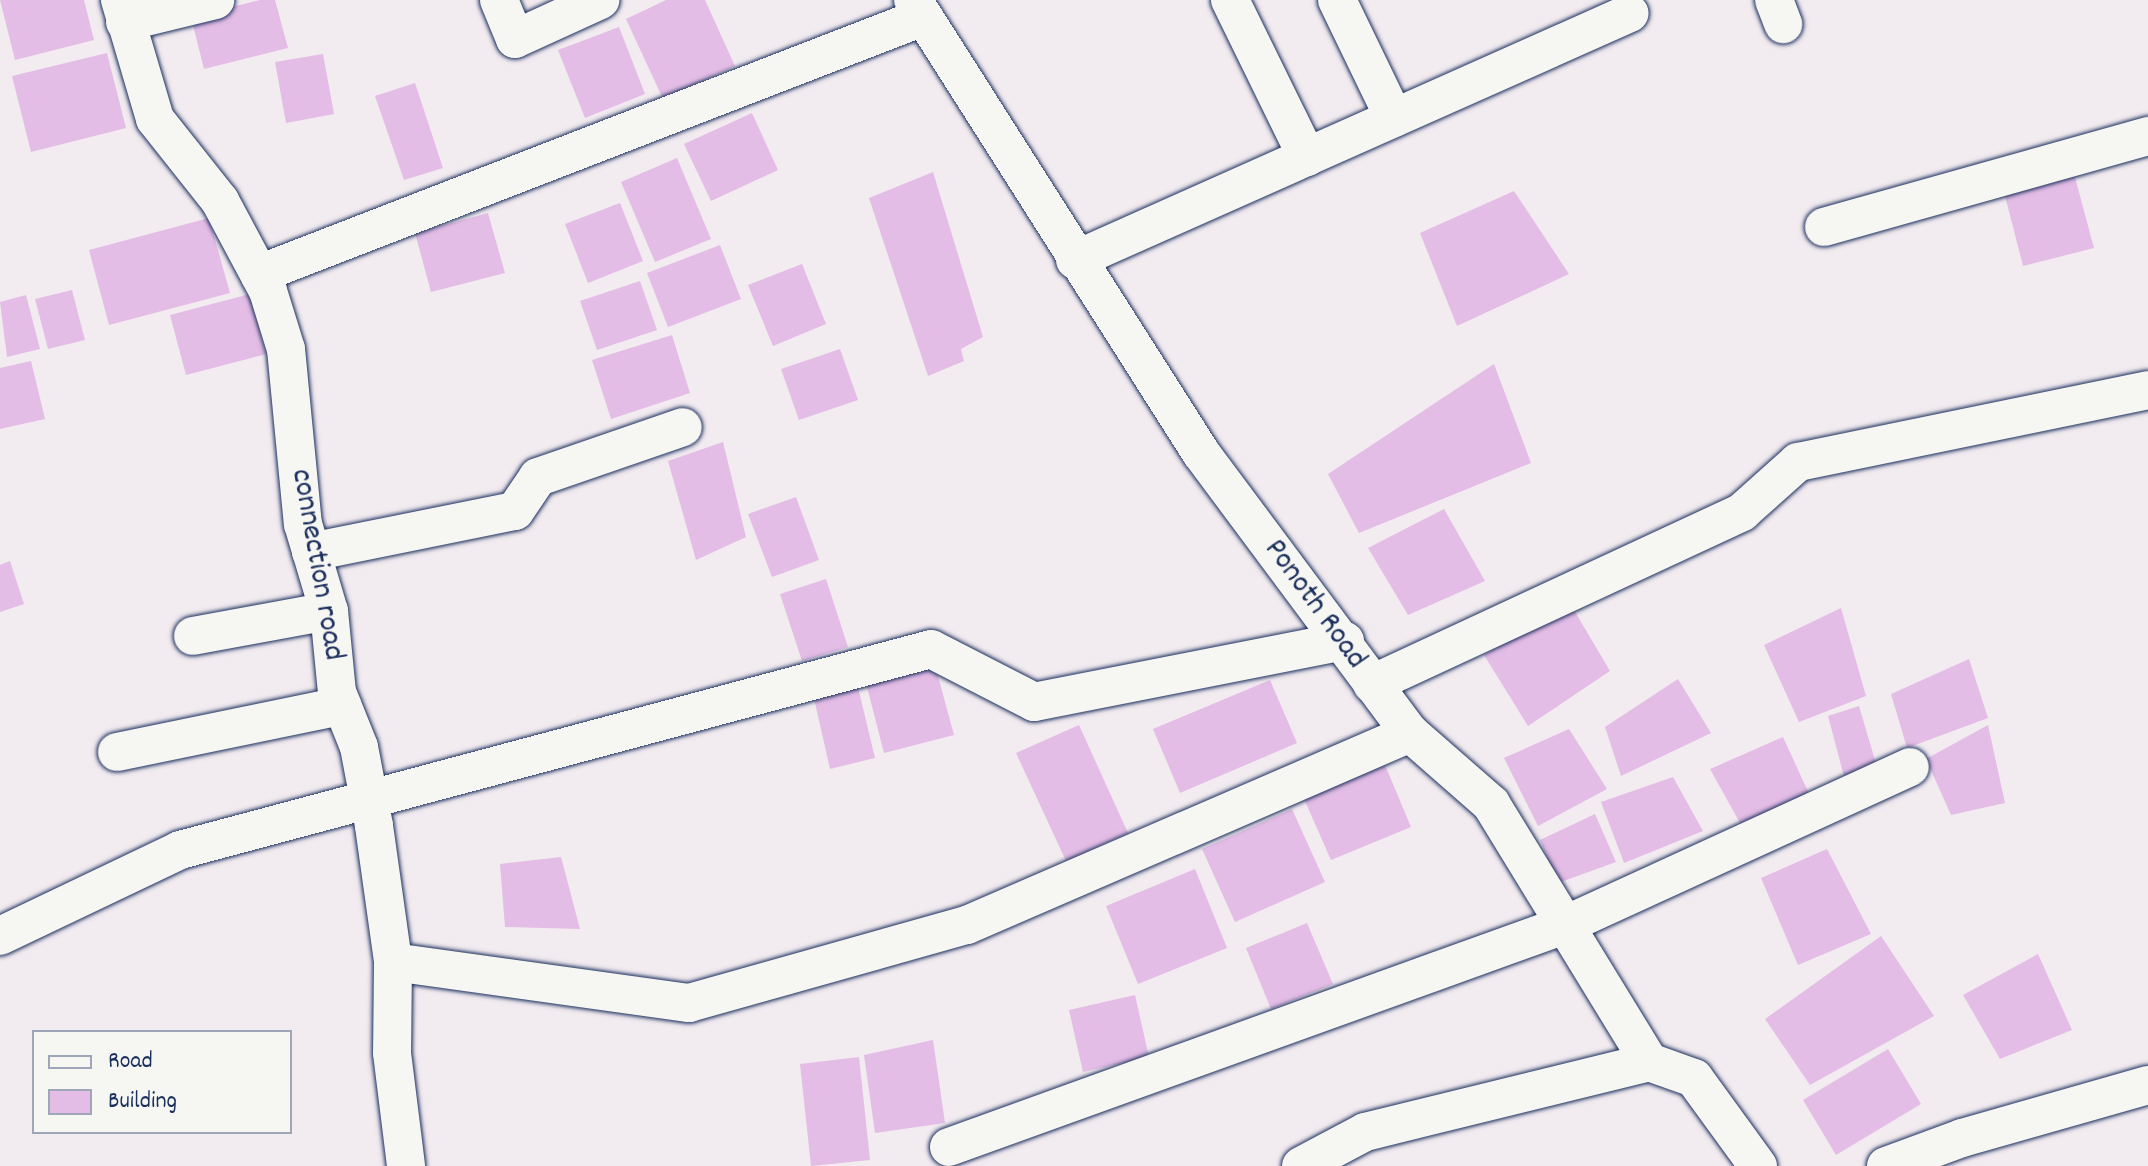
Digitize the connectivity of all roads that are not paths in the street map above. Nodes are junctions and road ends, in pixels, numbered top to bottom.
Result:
1 (215, 0) edge
2 (499, 0) edge
3 (600, 0) edge
4 (1230, 0) edge
5 (1337, 0) edge
6 (918, 8) edge
7 (123, 11) edge
8 (1630, 13) dead end
9 (1394, 118) junction
10 (2148, 136) edge
11 (1307, 157) junction
12 (1824, 227) dead end
13 (1075, 260) junction
14 (259, 274) junction
15 (2148, 390) edge
16 (683, 427) dead end
17 (311, 552) junction
18 (329, 611) junction
19 (193, 636) dead end
20 (1345, 641) junction
21 (1372, 684) junction
22 (342, 706) junction
23 (1410, 733) junction
24 (117, 752) dead end
25 (1910, 767) dead end
26 (368, 798) junction
27 (1567, 924) junction
28 (0, 936) edge
29 (393, 962) junction
30 (1649, 1062) junction
31 (2148, 1085) edge
32 (949, 1147) dead end
33 (406, 1166) edge
34 (1301, 1166) edge
35 (1758, 1166) edge
36 (1886, 1166) edge

1 - 7 street
2 - 3 street
4 - 11 street
5 - 9 street
6 - 13 street, Ponoth Road
6 - 14 street
7 - 14 street, connection road
8 - 9 street
9 - 11 street
10 - 12 street
11 - 13 street
13 - 20 street, Ponoth Road
14 - 17 street, connection road
15 - 21 street
16 - 17 street
17 - 18 street, connection road
18 - 19 street
18 - 22 street, connection road
20 - 21 street, Ponoth Road
20 - 26 street
21 - 23 street, Ponoth Road
22 - 24 street
22 - 26 street, connection road
23 - 27 street, Ponoth Road
23 - 29 street
25 - 27 street
26 - 28 street
26 - 29 street, connection road
27 - 30 street, Ponoth Road
27 - 32 street
29 - 33 street, connection road
30 - 34 street
30 - 35 street
31 - 36 street

